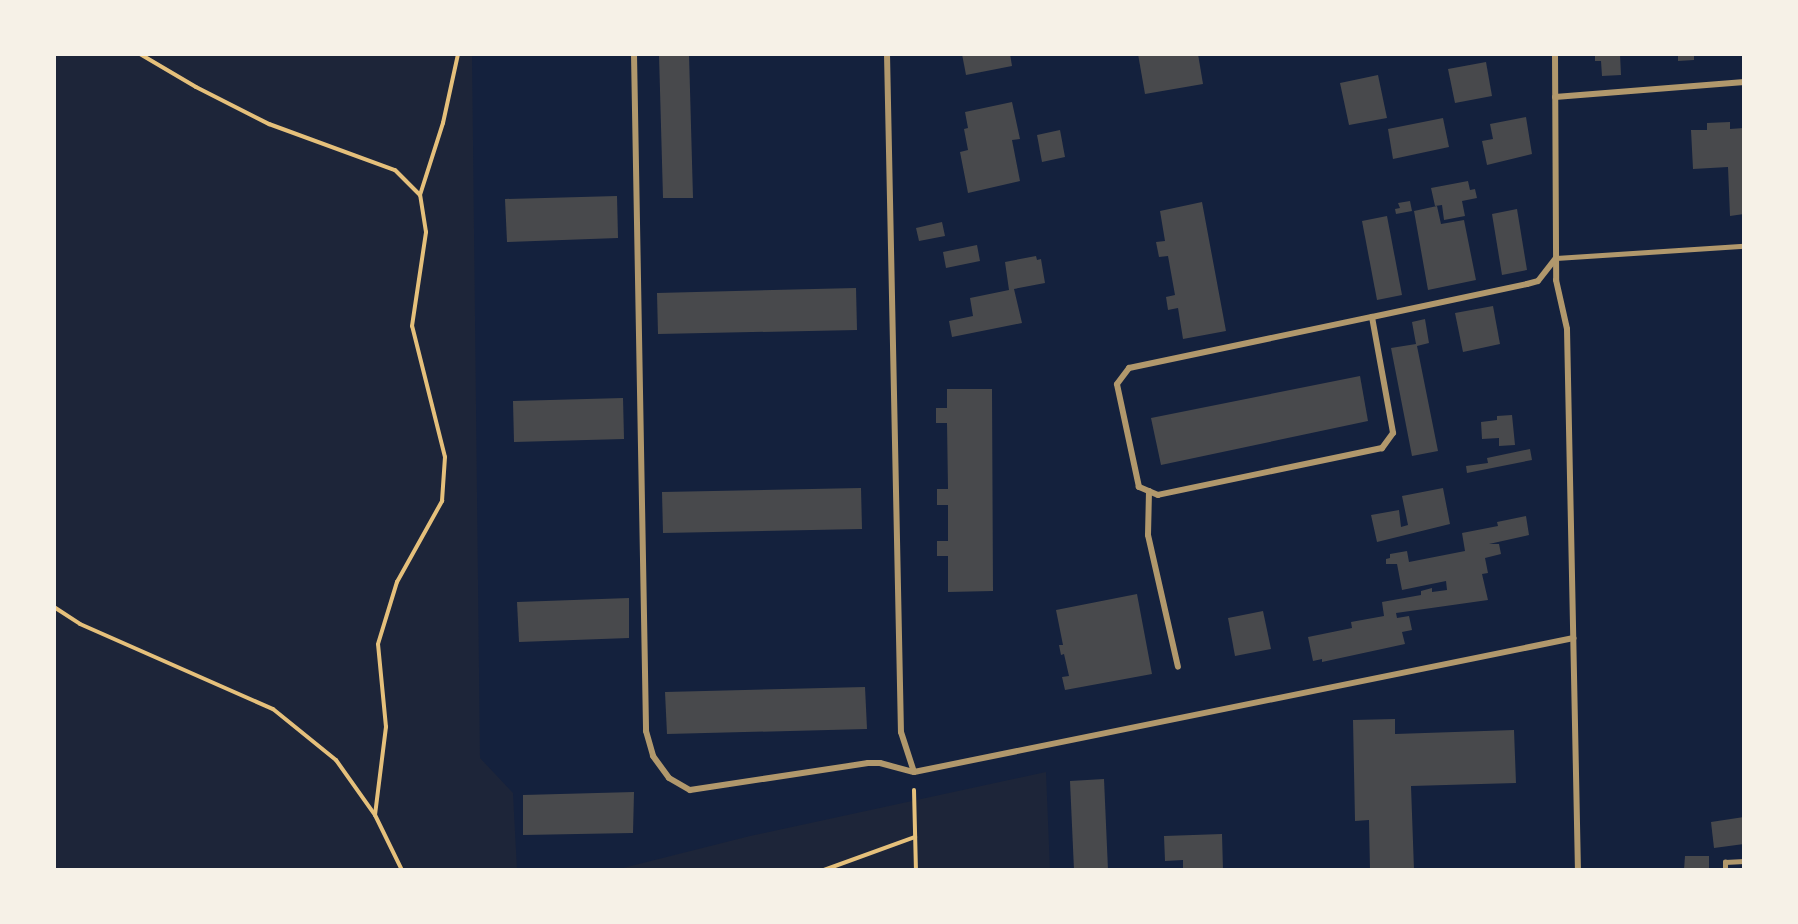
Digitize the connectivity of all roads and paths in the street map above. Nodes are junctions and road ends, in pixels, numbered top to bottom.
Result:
1 (140, 54) edge
2 (458, 54) edge
3 (634, 54) edge
4 (887, 54) edge
5 (1555, 54) edge
6 (1744, 82) edge
7 (1555, 97) junction
8 (420, 195) junction
9 (1744, 246) edge
10 (1556, 258) junction
11 (1372, 316) junction
12 (1149, 491) junction
13 (54, 607) edge
14 (1574, 638) junction
15 (1178, 667) dead end
16 (914, 772) junction
17 (375, 815) junction
18 (915, 837) junction
19 (1744, 861) edge
20 (402, 870) edge
21 (824, 870) edge
22 (916, 870) edge
23 (1578, 870) edge
24 (1725, 870) edge

1 - 8 path
2 - 8 path
3 - 16 street
4 - 16 street
5 - 7 street
6 - 7 street
7 - 10 street
8 - 17 path
9 - 10 lane
10 - 11 street
10 - 14 street
11 - 12 street
11 - 12 street
12 - 15 street
13 - 17 path
14 - 16 street
14 - 23 street
16 - 18 path
17 - 20 path
18 - 21 path
18 - 22 path
19 - 24 lane

